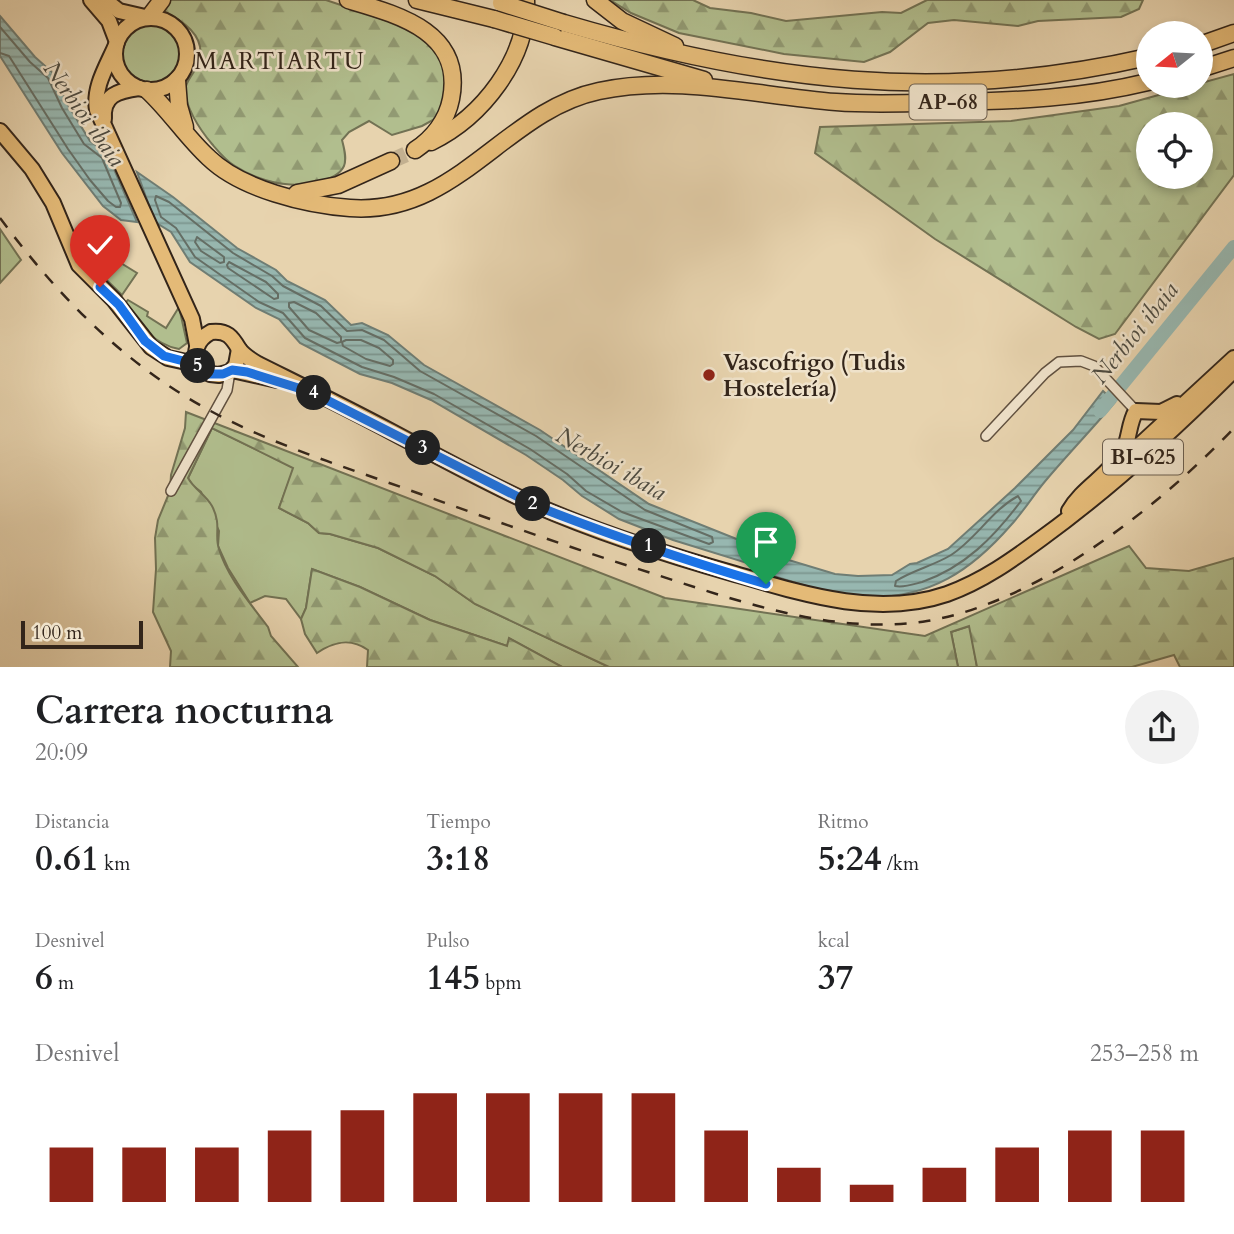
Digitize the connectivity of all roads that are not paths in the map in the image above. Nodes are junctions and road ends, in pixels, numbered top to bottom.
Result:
1 (91, 0) edge
2 (105, 0) edge
3 (162, 0) edge
4 (348, 0) edge
5 (417, 0) edge
6 (526, 0) edge
7 (595, 0) edge
8 (496, 1) edge
9 (147, 18) junction
10 (1234, 33) edge
11 (1213, 40) edge
12 (116, 43) junction
13 (1234, 58) edge
14 (706, 59) junction
15 (1136, 59) edge
16 (1213, 65) edge
17 (177, 80) junction
18 (1136, 85) edge
19 (143, 90) junction
20 (747, 91) junction
21 (0, 131) edge
22 (106, 131) junction
23 (187, 132) junction
24 (391, 161) tunnel mouth
25 (284, 194) junction
26 (181, 298) junction
27 (221, 332) junction
28 (197, 348) junction
29 (239, 349) junction
30 (178, 360) junction
31 (1232, 364) edge
32 (201, 368) junction
33 (226, 372) junction
34 (311, 392) junction
35 (223, 398) junction
36 (1205, 398) junction
37 (1138, 416) junction
38 (1153, 434) junction
39 (986, 436) dead end
40 (171, 491) dead end
41 (1102, 492) junction
42 (1069, 511) junction
43 (1045, 536) junction

1 - 12 main road
2 - 9 main road
3 - 9 highway
4 - 6 highway
5 - 20 highway, AP-68, bridge
7 - 14 highway
8 - 14 highway, AP-68, bridge
9 - 12 main road
9 - 17 main road
10 - 11 highway
12 - 19 main road
12 - 22 main road
13 - 16 highway
14 - 15 highway, AP-68
17 - 19 main road
17 - 23 highway
18 - 20 highway, AP-68
19 - 22 main road
19 - 23 highway
20 - 25 highway
21 - 30 main road
22 - 26 main road
23 - 25 highway
24 - 25 highway
26 - 27 main road
26 - 28 main road
27 - 28 main road
27 - 29 main road
28 - 30 main road
28 - 32 main road
29 - 33 main road
29 - 34 main road, BI-625
30 - 32 main road
31 - 36 main road, BI-625
31 - 37 main road
31 - 38 main road
32 - 33 main road
33 - 34 main road, BI-625
33 - 35 street
33 - 35 street
34 - 43 main road, BI-625
35 - 40 street
36 - 38 main road
36 - 41 main road, BI-625
37 - 38 main road
37 - 38 main road
37 - 39 street
37 - 42 main road
38 - 41 main road
38 - 42 main road
41 - 43 main road, BI-625
42 - 43 main road

